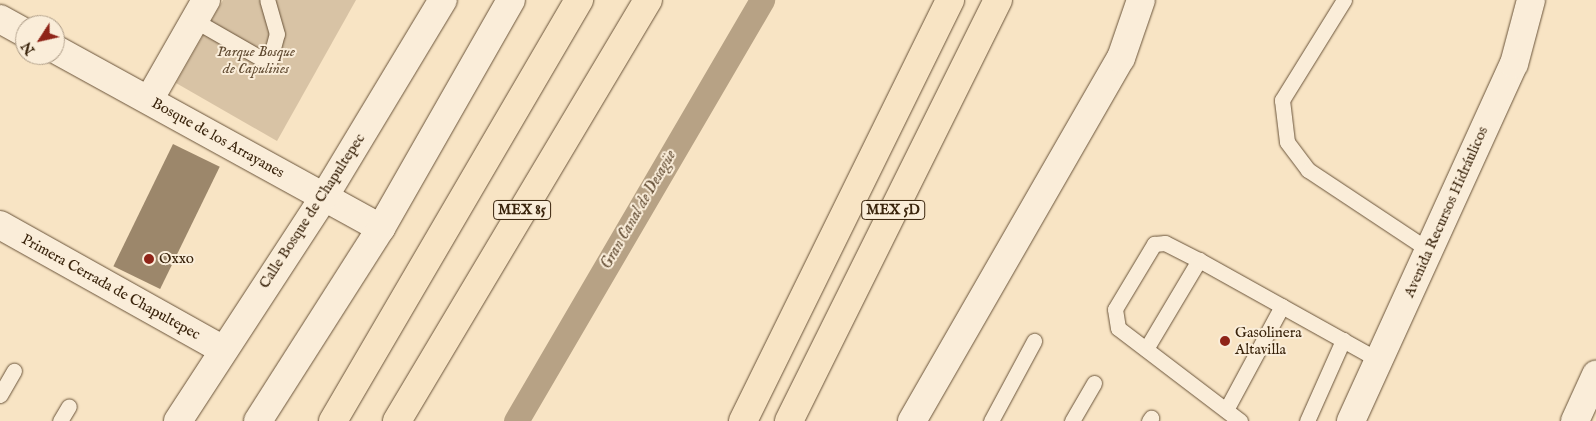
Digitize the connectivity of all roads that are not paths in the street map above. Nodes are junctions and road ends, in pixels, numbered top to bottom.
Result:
1 (267, 0) edge
2 (443, 0) edge
3 (511, 0) edge
4 (579, 0) edge
5 (648, 0) edge
6 (950, 0) edge
7 (998, 0) edge
8 (1141, 0) edge
9 (1344, 0) edge
10 (1531, 0) edge
11 (200, 10) edge
12 (0, 19) edge
13 (15, 27) edge
14 (65, 54) edge
15 (149, 100) junction
16 (324, 197) junction
17 (0, 225) edge
18 (381, 228) junction
19 (1429, 250) junction
20 (1199, 260) junction
21 (1282, 306) junction
22 (1034, 340) dead end
23 (1343, 340) junction
24 (222, 349) junction
25 (1146, 349) junction
26 (1379, 360) junction
27 (14, 371) dead end
28 (1596, 375) edge
29 (1094, 383) dead end
30 (0, 396) edge
31 (68, 406) dead end
32 (1226, 410) junction
33 (60, 421) edge
34 (178, 421) edge
35 (258, 421) edge
36 (333, 421) edge
37 (397, 421) edge
38 (743, 421) edge
39 (789, 421) edge
40 (912, 421) edge
41 (991, 421) edge
42 (1072, 421) edge
43 (1240, 421) edge
44 (1307, 421) edge
45 (1351, 421) edge
46 (1575, 421) edge

1 - 11 lane
2 - 16 street, Calle Bosque de Chapultepec
3 - 18 street
4 - 36 highway
5 - 37 highway, MEX 85
6 - 38 highway, MEX 5D
7 - 39 highway, MEX 5D
8 - 40 street
9 - 19 lane
10 - 19 street, Avenida Recursos Hidráulicos
11 - 15 street
12 - 13 street
14 - 15 street, Bosque de los Arrayanes
15 - 16 street, Bosque de los Arrayanes
16 - 18 street, Bosque de los Arrayanes
16 - 24 street, Calle Bosque de Chapultepec
17 - 24 street, Primera Cerrada de Chapultepec
18 - 35 street
19 - 26 street, Avenida Recursos Hidráulicos
20 - 21 lane
20 - 25 lane
20 - 25 lane
21 - 23 lane
21 - 32 lane
22 - 41 lane
23 - 26 lane
23 - 44 lane
24 - 34 street, Calle Bosque de Chapultepec
25 - 32 lane
26 - 45 street, Avenida Recursos Hidráulicos
27 - 30 lane
28 - 46 street
29 - 42 lane
31 - 33 lane
32 - 43 lane

